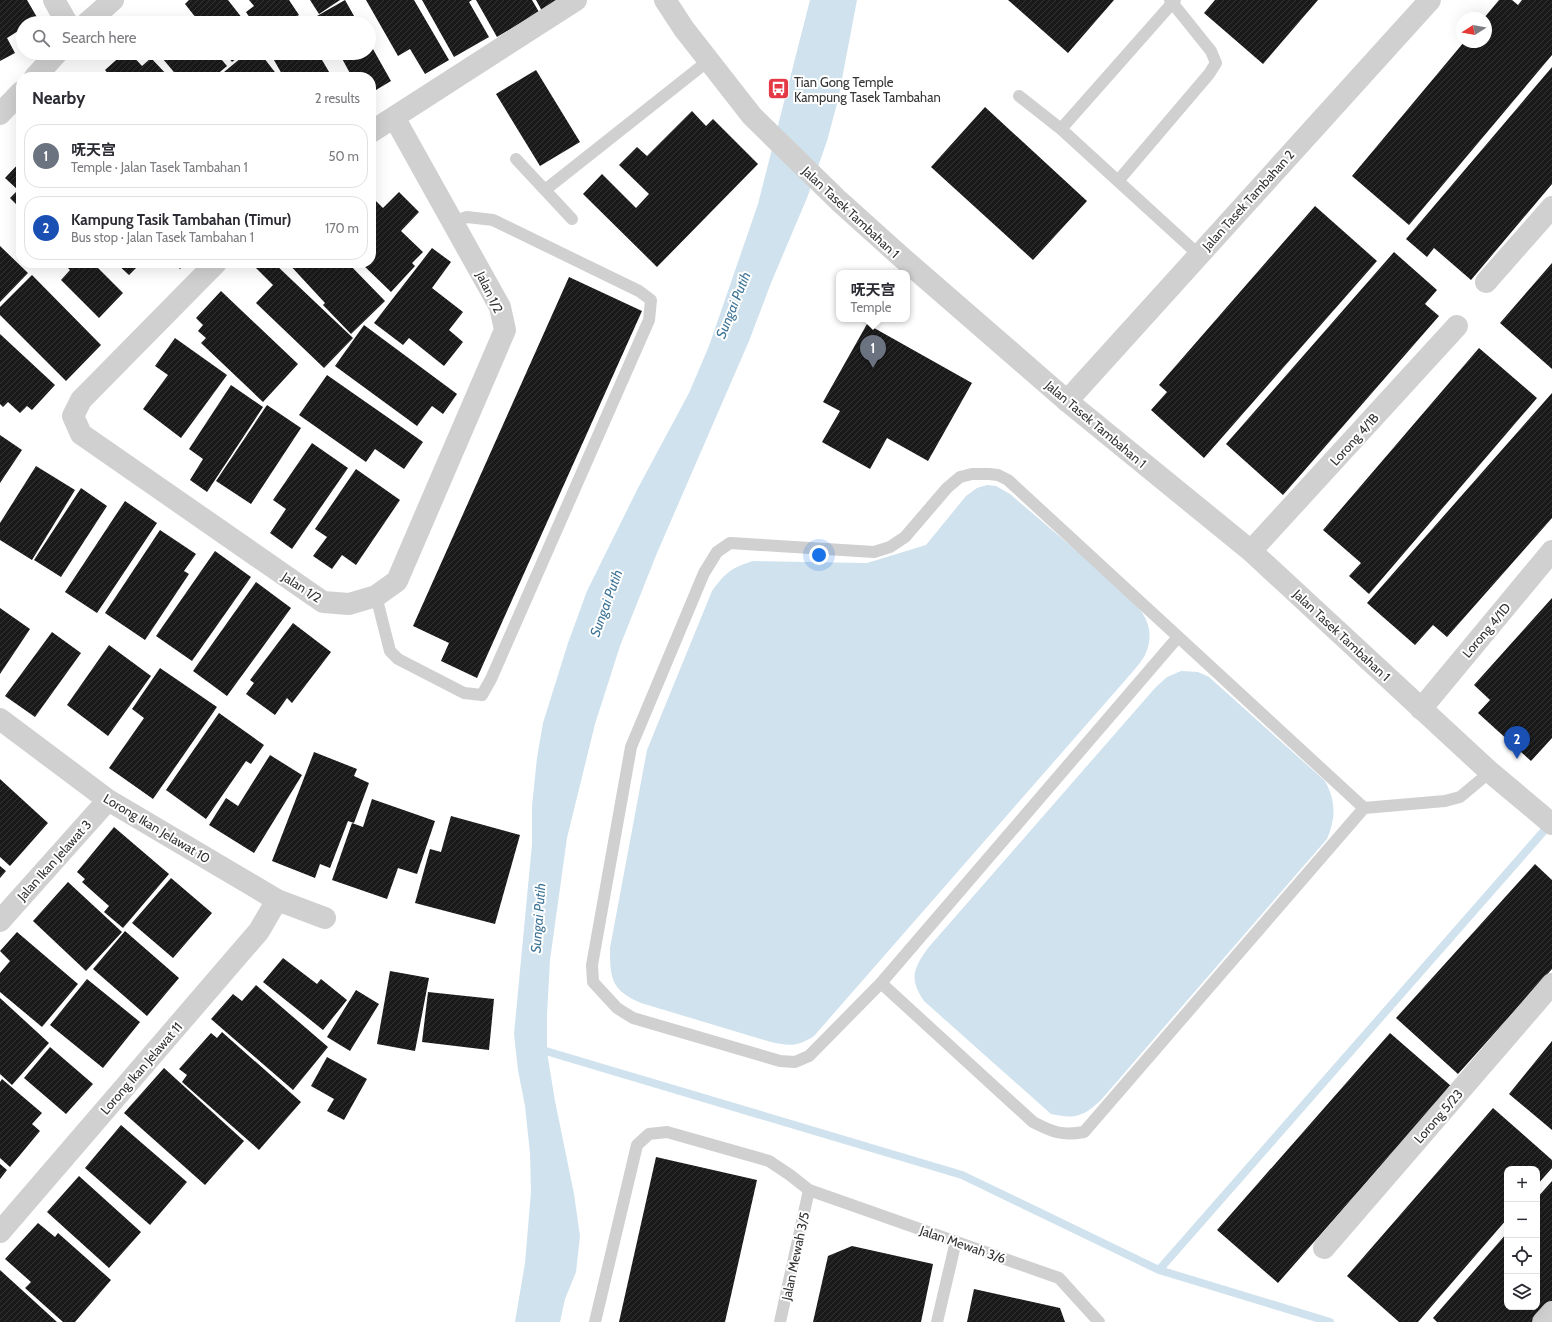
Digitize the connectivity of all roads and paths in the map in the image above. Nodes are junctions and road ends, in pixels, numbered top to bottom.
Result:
1 (54, 0) edge
2 (113, 0) edge
3 (576, 0) edge
4 (665, 0) edge
5 (1430, 0) edge
6 (1173, 1) edge
7 (64, 16) edge
8 (95, 16) edge
9 (51, 60) edge
10 (708, 61) junction
11 (40, 72) edge
12 (1019, 96) dead end
13 (16, 97) edge
14 (0, 114) edge
15 (394, 117) junction
16 (376, 129) edge
17 (1061, 129) junction
18 (516, 159) dead end
19 (1118, 181) junction
20 (545, 190) junction
21 (1552, 207) edge
22 (572, 219) dead end
23 (453, 222) junction
24 (1198, 255) junction
25 (211, 268) edge
26 (1486, 282) dead end
27 (1458, 326) dead end
28 (1067, 401) junction
29 (1552, 551) edge
30 (1251, 552) junction
31 (376, 596) junction
32 (1178, 637) junction
33 (1421, 709) junction
34 (0, 719) edge
35 (1490, 772) junction
36 (108, 800) junction
37 (1364, 808) junction
38 (1552, 824) edge
39 (277, 900) junction
40 (325, 918) dead end
41 (0, 921) edge
42 (881, 983) junction
43 (1552, 984) edge
44 (810, 1190) junction
45 (0, 1232) edge
46 (956, 1241) junction
47 (1324, 1248) dead end
48 (1552, 1312) edge
49 (595, 1322) edge
50 (780, 1322) edge
51 (937, 1322) edge
52 (1099, 1322) edge
53 (1543, 1322) edge

1 - 7 street
2 - 8 street
3 - 15 street
4 - 10 street, Jalan Tasek Tambahan 1
5 - 24 street, Jalan Tasek Tambahan 2
6 - 17 lane
6 - 19 lane
9 - 11 street
10 - 20 lane
10 - 28 street, Jalan Tasek Tambahan 1
12 - 17 lane
13 - 14 street
15 - 16 street
15 - 23 street, Jalan 1/2
17 - 19 lane
18 - 20 lane
19 - 24 lane
20 - 22 lane
21 - 26 street
23 - 31 street, Jalan 1/2
23 - 31 lane
24 - 28 street, Jalan Tasek Tambahan 2
25 - 31 street, Jalan 1/2
27 - 30 street, Lorong 4/1B
28 - 30 street, Jalan Tasek Tambahan 1
29 - 33 street, Lorong 4/1D
30 - 33 street, Jalan Tasek Tambahan 1
32 - 37 lane
32 - 42 lane
32 - 42 lane
33 - 35 street, Jalan Tasek Tambahan 1
34 - 36 street, Lorong Ikan Jelawat 10
35 - 37 lane
35 - 38 street, Jalan Tasek Tambahan 1
36 - 39 street, Lorong Ikan Jelawat 10
36 - 41 street, Jalan Ikan Jelawat 3
37 - 42 lane
39 - 40 street, Lorong Ikan Jelawat 10
39 - 45 street, Lorong Ikan Jelawat 11
43 - 47 street, Lorong 5/23
44 - 46 lane, Jalan Mewah 3/6
44 - 49 lane, Jalan Mewah 3/6
44 - 50 lane, Jalan Mewah 3/5
46 - 51 lane
46 - 52 lane, Jalan Mewah 3/6
48 - 53 street

